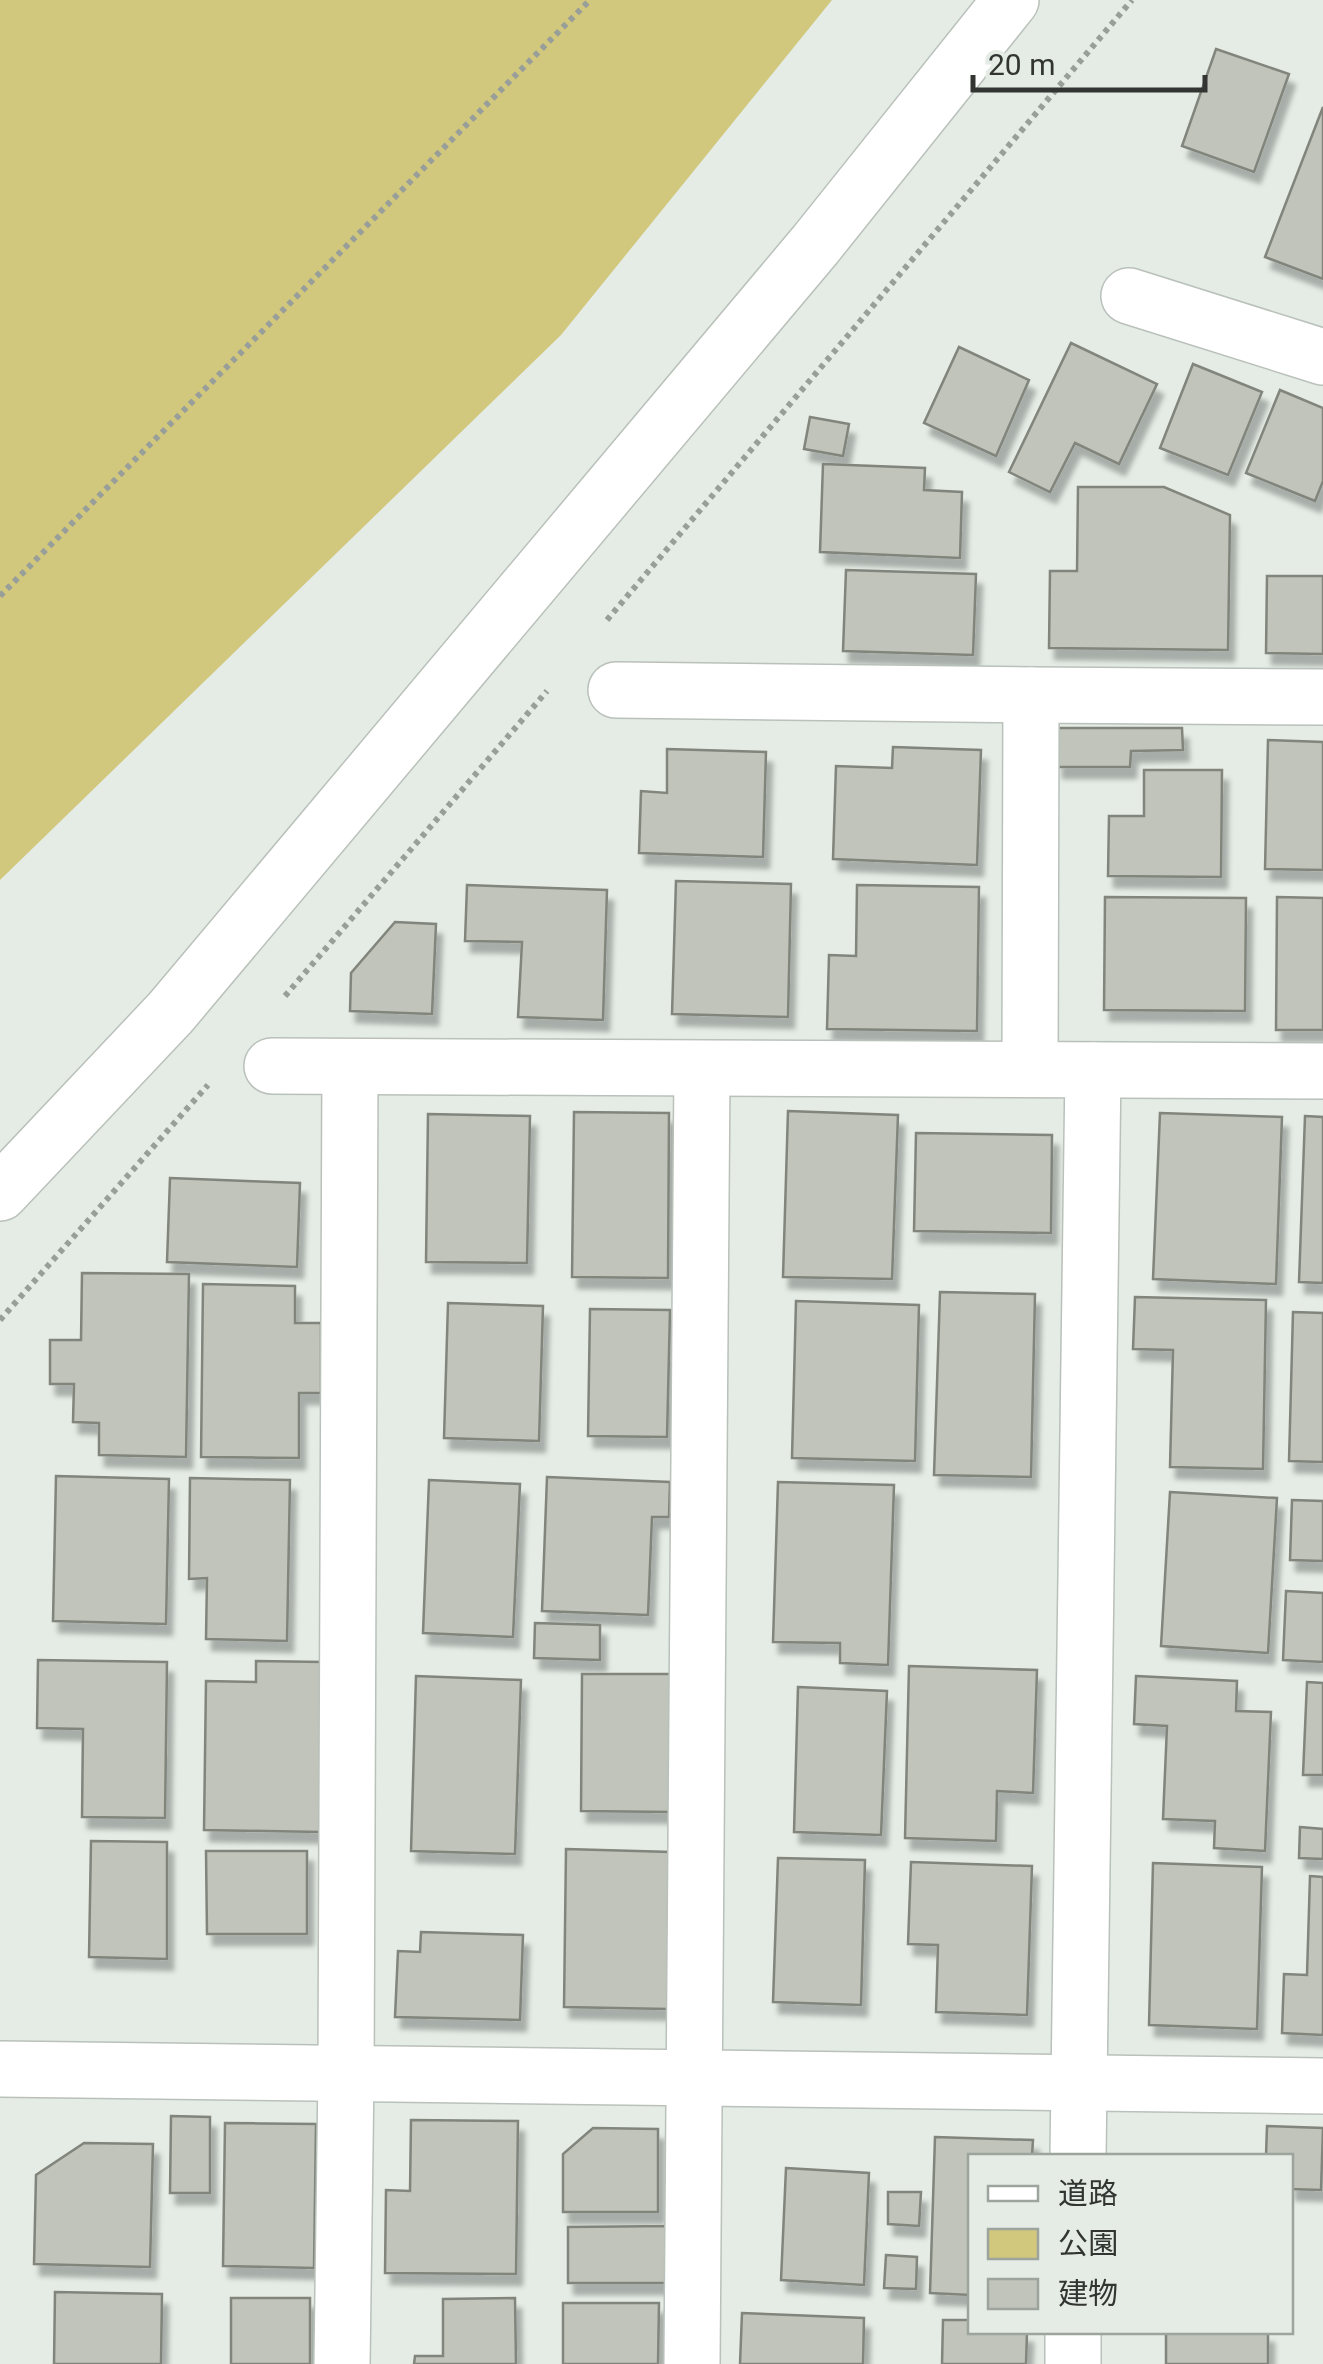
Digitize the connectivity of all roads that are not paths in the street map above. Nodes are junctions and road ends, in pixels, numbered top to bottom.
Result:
1 (1010, 0) edge
2 (1129, 296) dead end
3 (1323, 356) edge
4 (616, 690) dead end
5 (1031, 694) junction
6 (1323, 697) edge
7 (272, 1066) dead end
8 (350, 1067) junction
9 (702, 1070) junction
10 (1030, 1070) junction
11 (1092, 1070) junction
12 (1323, 1071) edge
13 (0, 1193) edge
14 (0, 2069) edge
15 (346, 2074) junction
16 (695, 2079) junction
17 (1079, 2083) junction
18 (1323, 2086) edge
19 (1078, 2154) edge
20 (1073, 2334) edge
21 (342, 2364) edge
22 (692, 2364) edge
23 (1072, 2364) edge

1 - 13 street
2 - 3 street
4 - 5 street
5 - 6 street
5 - 10 street
7 - 8 street
8 - 9 street
8 - 15 street
9 - 10 street
9 - 16 street
10 - 11 street
11 - 12 street
11 - 17 street
14 - 15 street
15 - 16 street
15 - 21 street
16 - 17 street
16 - 22 street
17 - 18 street
17 - 19 street
20 - 23 street

